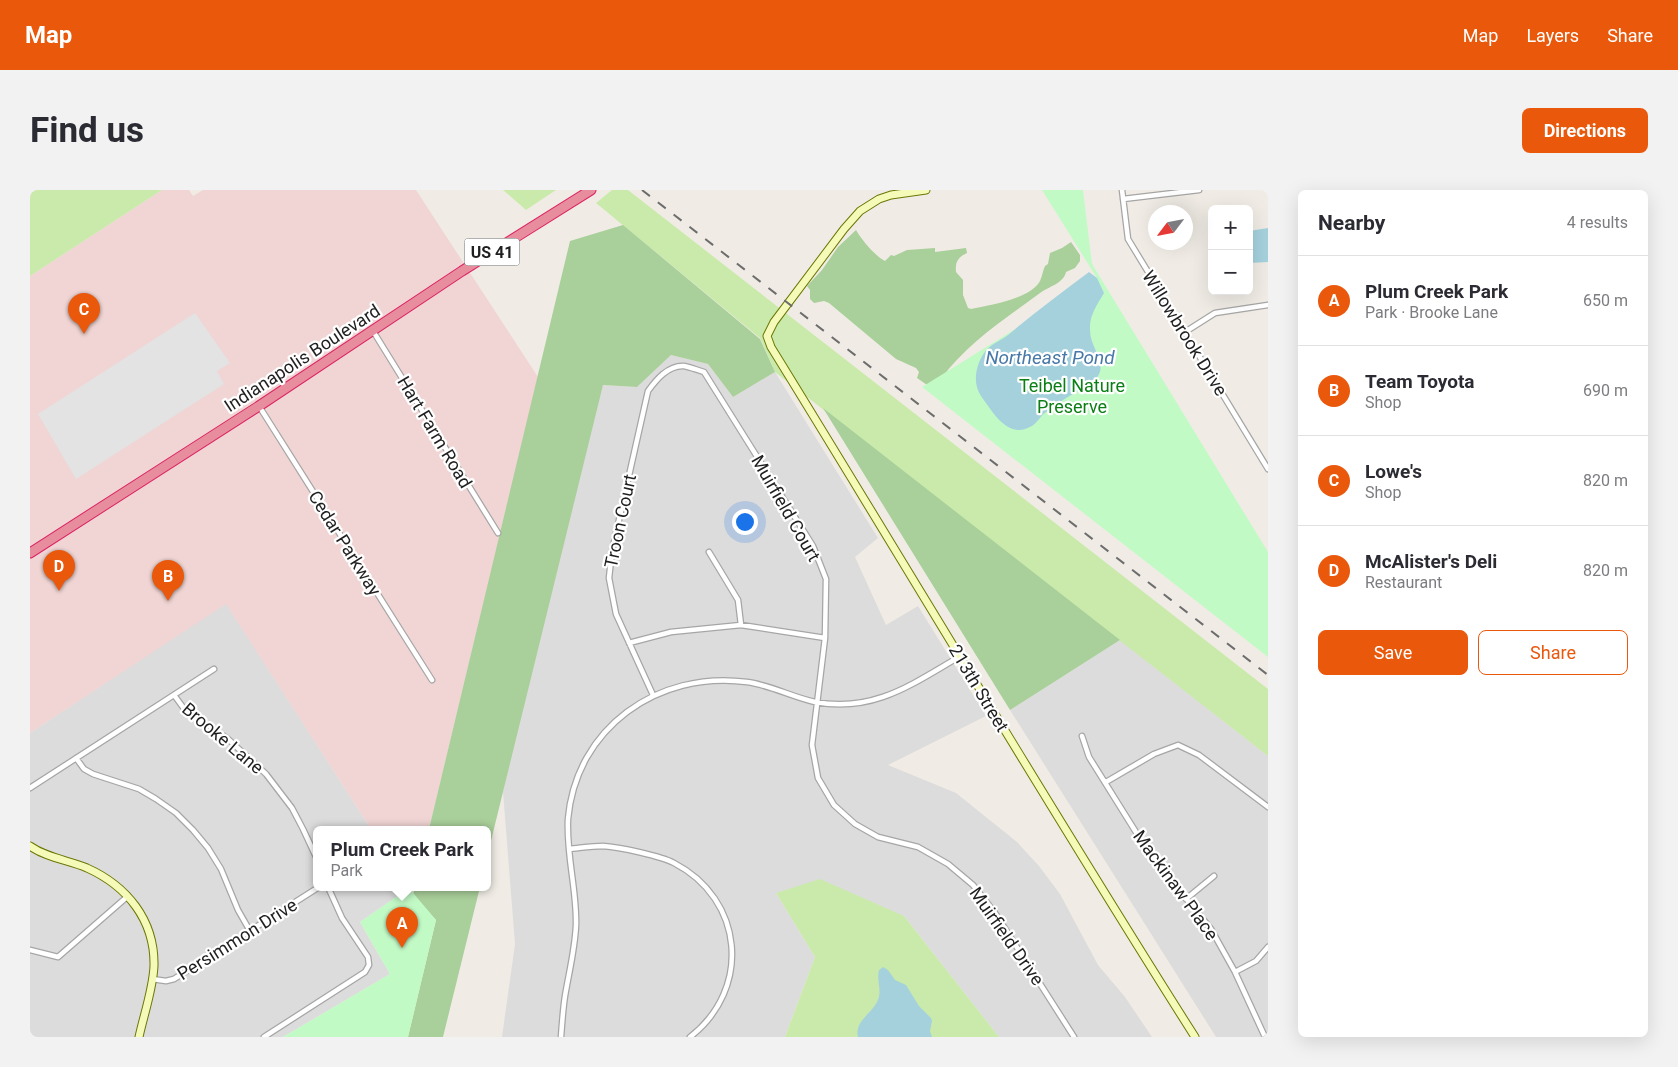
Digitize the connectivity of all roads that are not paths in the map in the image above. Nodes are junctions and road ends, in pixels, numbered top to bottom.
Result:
1 (591, 190) edge
2 (926, 190) edge
3 (1122, 190) edge
4 (1198, 190) edge
5 (1123, 199) junction
6 (1268, 305) edge
7 (373, 330) junction
8 (1185, 332) junction
9 (689, 368) joint
10 (259, 406) junction
11 (1268, 469) edge
12 (498, 533) dead end
13 (709, 552) dead end
14 (30, 553) edge
15 (740, 625) junction
16 (825, 638) junction
17 (629, 643) junction
18 (959, 657) junction
19 (214, 669) dead end
20 (432, 680) dead end
21 (174, 694) junction
22 (653, 695) junction
23 (817, 702) junction
24 (1082, 736) dead end
25 (76, 758) junction
26 (1106, 782) junction
27 (30, 788) edge
28 (1268, 807) edge
29 (30, 846) edge
30 (569, 849) junction
31 (313, 850) edge
32 (1214, 876) dead end
33 (313, 891) edge
34 (330, 891) edge
35 (128, 896) junction
36 (1186, 899) junction
37 (250, 931) junction
38 (1268, 947) edge
39 (30, 950) edge
40 (1234, 972) junction
41 (152, 979) junction
42 (139, 1037) edge
43 (264, 1037) edge
44 (561, 1037) edge
45 (690, 1037) edge
46 (1074, 1037) edge
47 (1195, 1037) edge
48 (1265, 1037) edge

1 - 7 highway, Indianapolis Boulevard / US 41
2 - 18 street, 213th Street
3 - 5 street, Willowbrook Drive
4 - 5 street
5 - 8 street, Willowbrook Drive
6 - 8 street
7 - 10 highway, Indianapolis Boulevard / US 41
7 - 12 street, Hart Farm Road
8 - 11 street, Willowbrook Drive
9 - 16 street, Muirfield Court
9 - 17 street, Troon Court
10 - 14 highway, Indianapolis Boulevard / US 41
10 - 20 street, Cedar Parkway
13 - 15 street
15 - 16 street
15 - 17 street
16 - 23 street, Muirfield Court
17 - 22 street, Troon Court
18 - 23 street
18 - 47 street, 213th Street
19 - 21 street
21 - 25 street
21 - 31 street, Brooke Lane
22 - 23 street
22 - 30 street
23 - 46 street, Muirfield Drive
24 - 26 street, Mackinaw Place
25 - 27 street
25 - 37 street
26 - 28 street
26 - 36 street, Mackinaw Place
29 - 35 street
30 - 44 street
30 - 45 street
32 - 36 street
33 - 37 street, Persimmon Drive
34 - 43 street
35 - 39 street
35 - 41 street
36 - 40 street, Mackinaw Place
37 - 41 street, Persimmon Drive
38 - 40 street
40 - 48 street, Mackinaw Place
41 - 42 street

